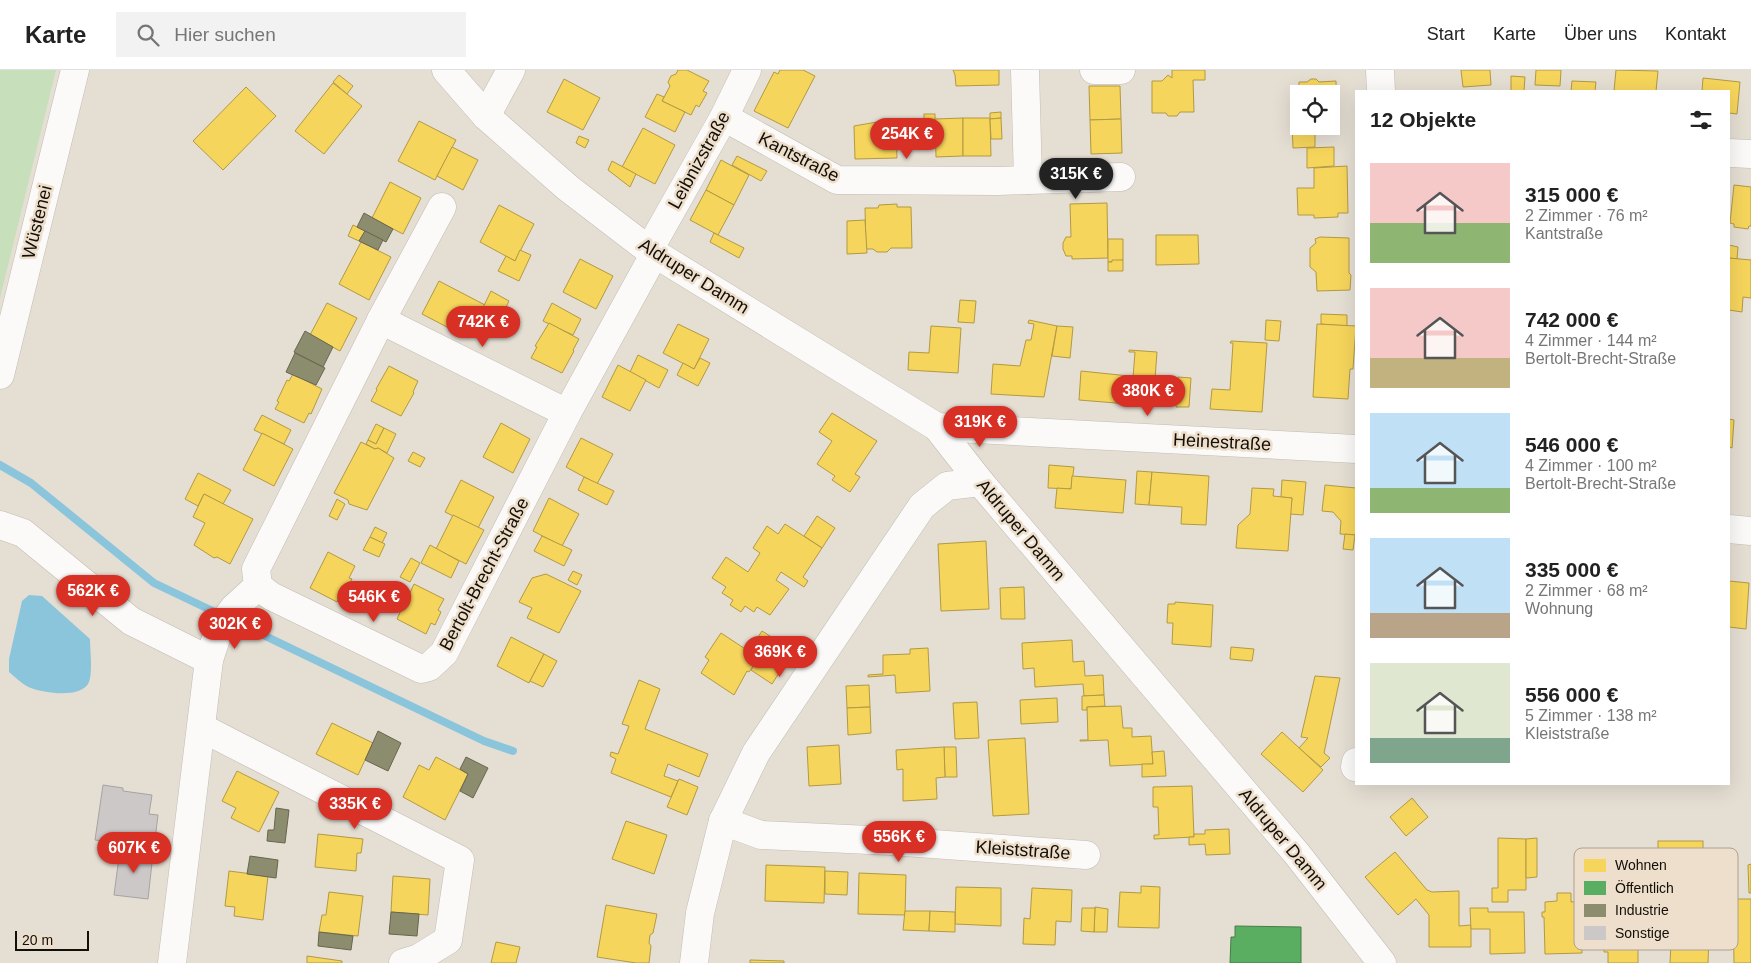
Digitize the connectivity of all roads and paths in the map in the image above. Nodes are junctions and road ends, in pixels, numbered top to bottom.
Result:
1 (74, 70) edge
2 (446, 70) edge
3 (511, 70) edge
4 (747, 70) edge
5 (1025, 70) edge
6 (1094, 70) edge
7 (1121, 70) edge
8 (1380, 70) edge
9 (1381, 90) edge
10 (486, 116) junction
11 (724, 117) junction
12 (1730, 153) edge
13 (1751, 154) edge
14 (1122, 177) dead end
15 (1028, 180) junction
16 (442, 207) dead end
17 (652, 251) junction
18 (381, 320) junction
19 (0, 374) edge
20 (567, 414) junction
21 (937, 427) junction
22 (1355, 449) edge
23 (980, 482) junction
24 (0, 525) edge
25 (1730, 529) edge
26 (1751, 531) edge
27 (258, 586) junction
28 (209, 660) junction
29 (202, 728) junction
30 (723, 822) junction
31 (1086, 855) dead end
32 (172, 963) edge
33 (403, 963) edge
34 (694, 963) edge
35 (1382, 963) edge

1 - 19 street, Wüstenei
2 - 10 street, Aldruper Damm
3 - 10 street
4 - 11 street, Leibnizstraße
5 - 15 street
6 - 7 street
8 - 9 street
10 - 17 street, Aldruper Damm
11 - 15 street, Kantstraße
11 - 17 street, Leibnizstraße
12 - 13 street
14 - 15 street, Kantstraße
16 - 18 street
17 - 20 street, Bertolt-Brecht-Straße
17 - 21 street, Aldruper Damm
18 - 20 street
18 - 27 street
20 - 27 street, Bertolt-Brecht-Straße
21 - 22 street, Heinestraße
21 - 23 street, Aldruper Damm
23 - 30 street
23 - 35 street, Aldruper Damm
24 - 28 street
25 - 26 street
27 - 28 street
28 - 29 street
29 - 32 street
29 - 33 street
30 - 31 street, Kleiststraße
30 - 34 street

